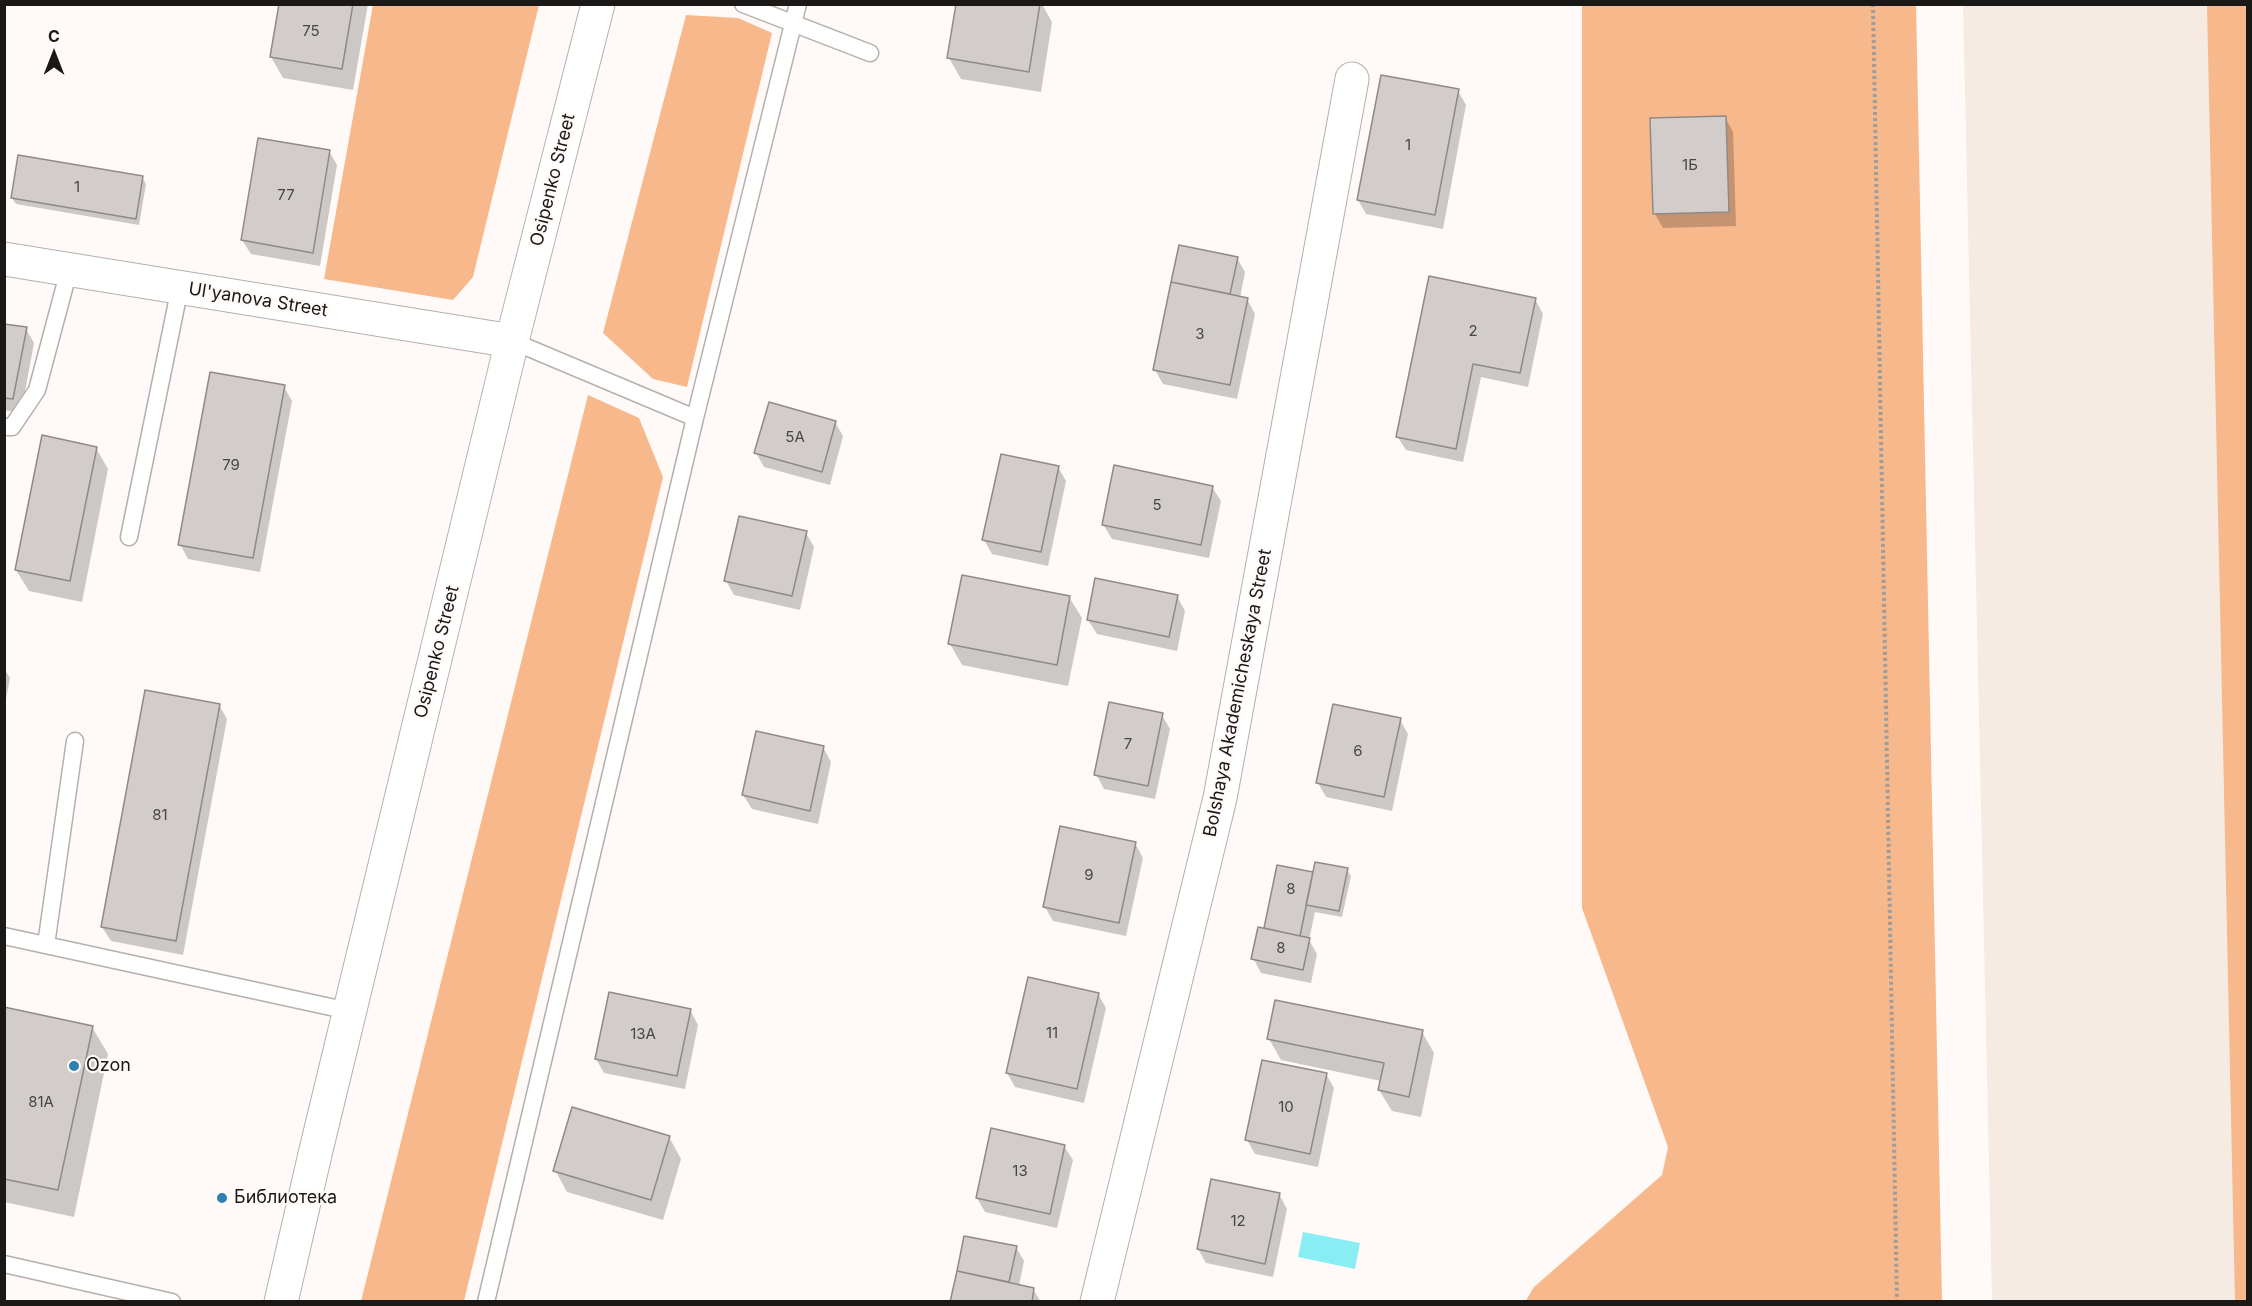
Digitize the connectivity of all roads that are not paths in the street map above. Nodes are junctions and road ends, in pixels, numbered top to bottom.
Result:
1 (598, 4) edge
2 (743, 4) edge
3 (798, 4) edge
4 (794, 24) junction
5 (870, 53) dead end
6 (1352, 80) dead end
7 (4, 259) edge
8 (69, 270) junction
9 (180, 287) junction
10 (512, 341) junction
11 (696, 418) junction
12 (4, 428) edge
13 (129, 537) dead end
14 (75, 741) dead end
15 (4, 936) edge
16 (46, 945) junction
17 (350, 1011) junction
18 (4, 1264) edge
19 (172, 1302) edge
20 (281, 1302) edge
21 (486, 1302) edge
22 (1096, 1302) edge

1 - 10 main road, Osipenko Street
2 - 4 lane
3 - 4 lane
4 - 5 lane
4 - 11 lane
6 - 22 main road, Bolshaya Akademicheskaya Street
7 - 8 main road, Ul'yanova Street
8 - 9 main road, Ul'yanova Street
8 - 12 lane
9 - 10 main road, Ul'yanova Street
9 - 13 lane
10 - 11 lane
10 - 17 main road, Osipenko Street
11 - 21 lane
14 - 16 lane
15 - 16 lane
16 - 17 lane
17 - 20 main road, Osipenko Street
18 - 19 lane

